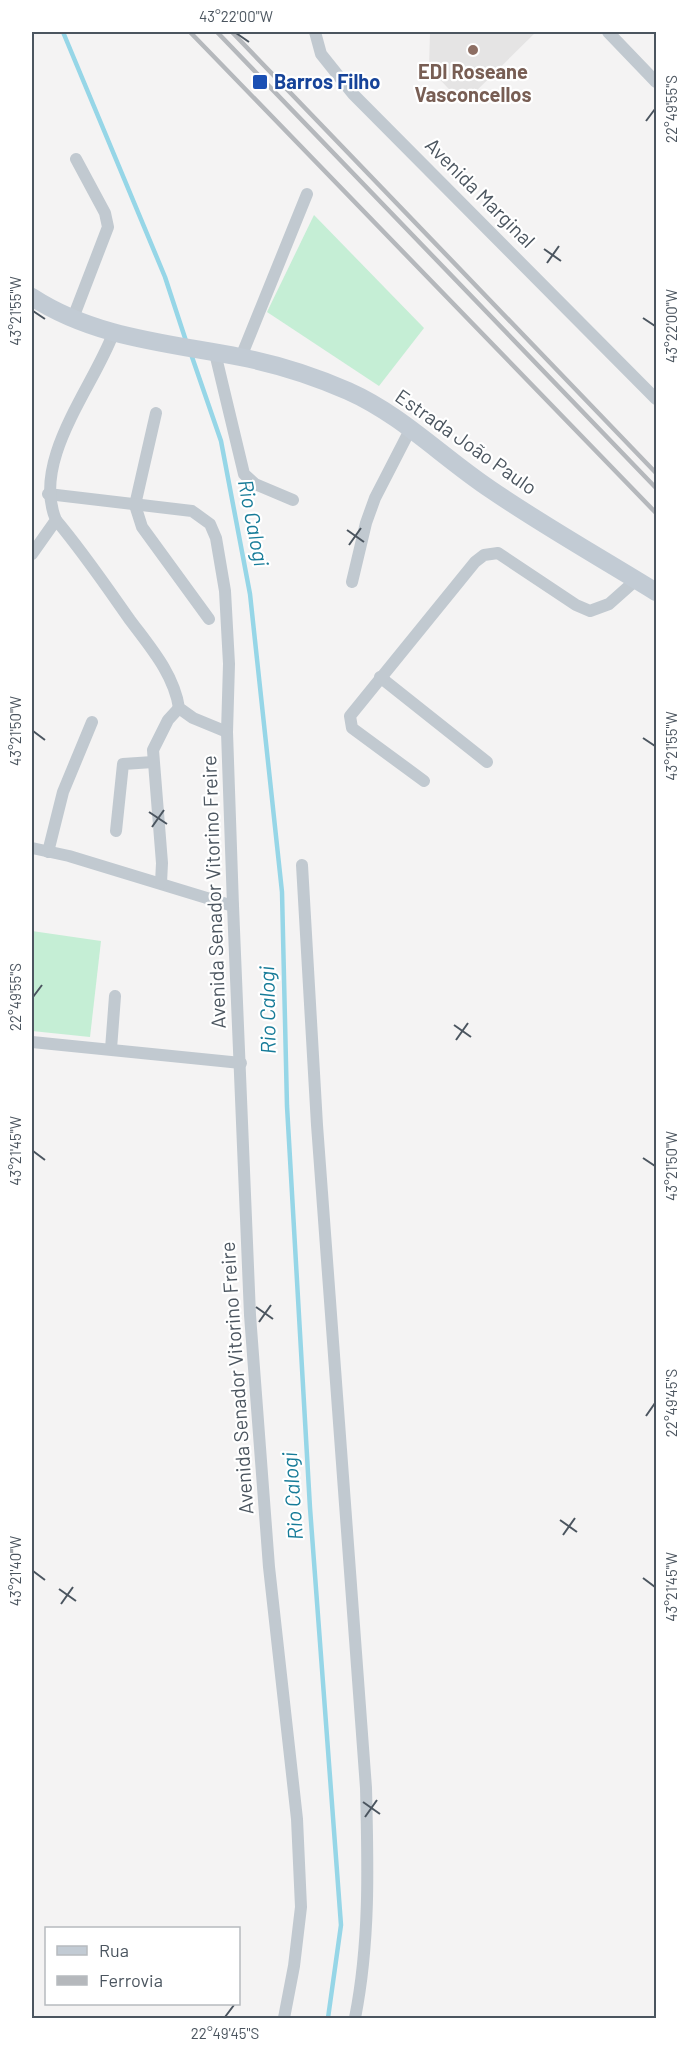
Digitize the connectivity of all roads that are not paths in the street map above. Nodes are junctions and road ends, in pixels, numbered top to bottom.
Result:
1 (315, 32) edge
2 (608, 32) edge
3 (657, 82) edge
4 (76, 159) dead end
5 (307, 194) dead end
6 (32, 297) edge
7 (73, 318) junction
8 (113, 334) junction
9 (209, 352) junction
10 (241, 357) junction
11 (657, 399) edge
12 (156, 413) dead end
13 (411, 428) junction
14 (48, 494) junction
15 (292, 500) dead end
16 (135, 505) junction
17 (56, 519) junction
18 (32, 554) edge
19 (636, 580) junction
20 (352, 582) dead end
21 (657, 592) edge
22 (209, 618) dead end
23 (380, 676) junction
24 (179, 708) junction
25 (92, 722) dead end
26 (227, 732) junction
27 (153, 762) junction
28 (487, 762) dead end
29 (424, 781) dead end
30 (116, 831) dead end
31 (32, 848) edge
32 (48, 852) junction
33 (302, 865) dead end
34 (161, 883) junction
35 (233, 906) junction
36 (115, 996) dead end
37 (32, 1042) edge
38 (111, 1049) junction
39 (241, 1063) junction
40 (284, 2019) edge
41 (355, 2019) edge

1 - 11 street, Avenida Marginal
2 - 3 street
4 - 7 street
5 - 10 street
6 - 7 main road, Estrada João Paulo
7 - 8 main road, Estrada João Paulo
8 - 9 main road, Estrada João Paulo
8 - 14 street
9 - 10 main road, Estrada João Paulo
9 - 15 street
10 - 13 main road, Estrada João Paulo
12 - 16 street
13 - 19 main road, Estrada João Paulo
13 - 20 street
14 - 16 street
14 - 17 street
16 - 22 street
16 - 26 street, Avenida Senador Vitorino Freire
17 - 18 street
17 - 24 street
19 - 21 main road, Estrada João Paulo
19 - 23 street
23 - 28 street
23 - 29 street
24 - 26 street
24 - 27 street
25 - 32 street
26 - 35 street, Avenida Senador Vitorino Freire
27 - 30 street
27 - 34 street
31 - 32 street
32 - 34 street
33 - 41 street
34 - 35 street
35 - 39 street, Avenida Senador Vitorino Freire
36 - 38 street
37 - 38 street
38 - 39 street
39 - 40 street, Avenida Senador Vitorino Freire

